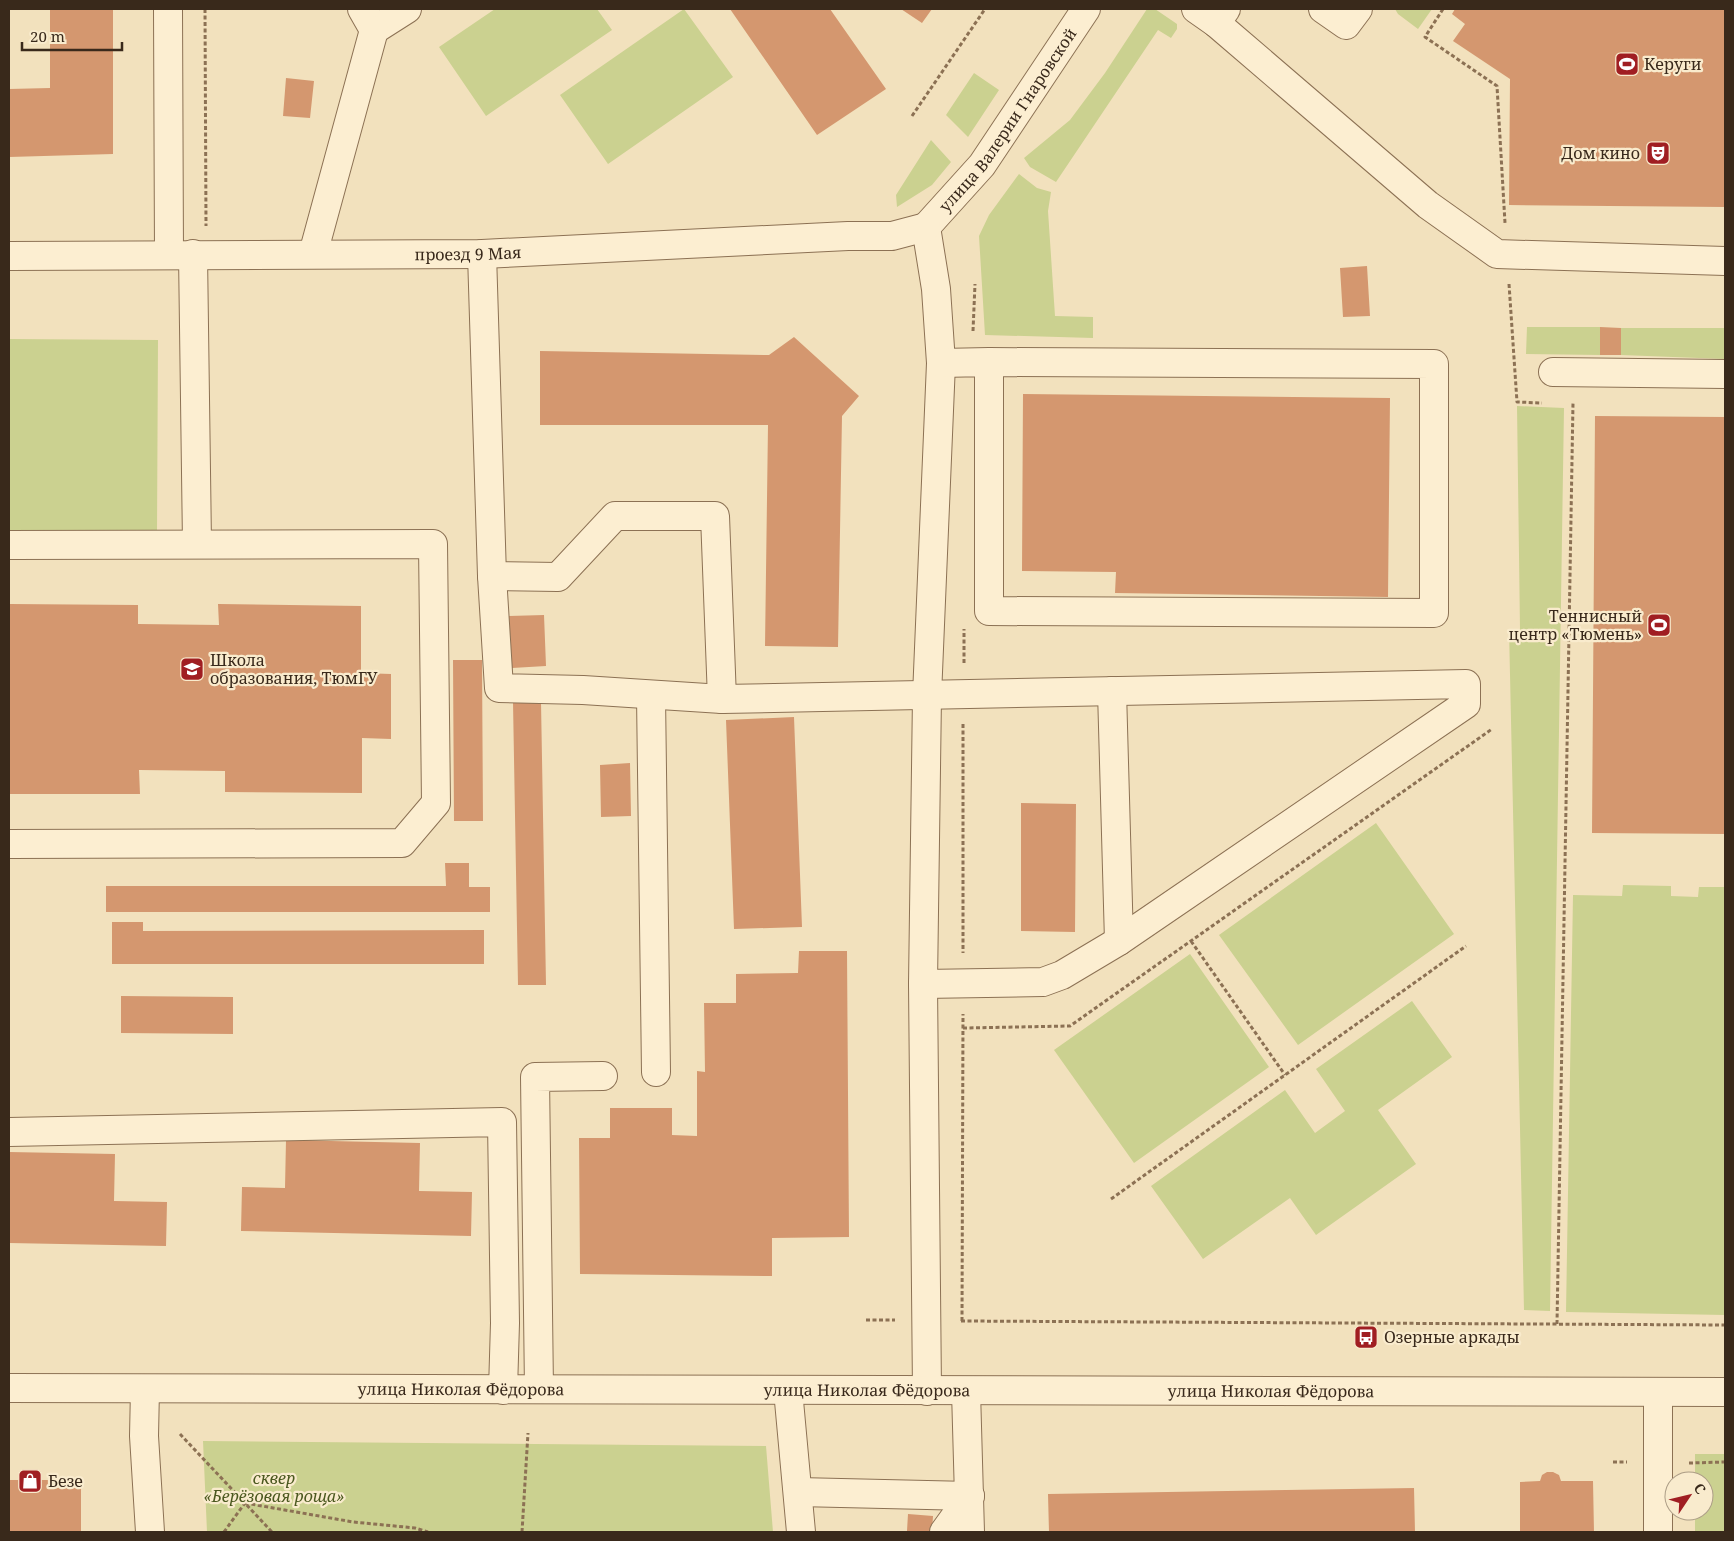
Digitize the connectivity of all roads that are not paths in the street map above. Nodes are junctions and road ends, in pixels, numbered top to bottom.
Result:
1 (168, 9) edge
2 (406, 9) edge
3 (1086, 9) edge
4 (1323, 9) edge
5 (1358, 9) edge
6 (1213, 14) edge
7 (368, 19) edge
8 (926, 227) junction
9 (189, 254) junction
10 (313, 254) junction
11 (482, 254) junction
12 (9, 256) edge
13 (1725, 261) edge
14 (980, 362) junction
15 (941, 363) junction
16 (1553, 372) dead end
17 (1725, 374) edge
18 (196, 544) junction
19 (9, 545) edge
20 (492, 576) junction
21 (1112, 691) junction
22 (651, 696) junction
23 (927, 696) junction
24 (722, 698) junction
25 (9, 844) edge
26 (1119, 940) junction
27 (923, 984) junction
28 (656, 1072) dead end
29 (603, 1076) dead end
30 (9, 1132) edge
31 (9, 1388) edge
32 (145, 1389) junction
33 (539, 1389) junction
34 (503, 1390) junction
35 (788, 1390) junction
36 (927, 1391) junction
37 (966, 1391) junction
38 (1725, 1392) edge
39 (1658, 1393) junction
40 (798, 1492) junction
41 (970, 1496) junction
42 (150, 1532) edge
43 (802, 1532) edge
44 (944, 1532) edge
45 (970, 1532) edge
46 (1658, 1532) edge

1 - 9 street
2 - 7 street
3 - 8 street, улица Валерии Гнаровской
4 - 5 street
6 - 13 street
7 - 10 street
8 - 11 street, проезд 9 Мая
8 - 15 street
9 - 10 street, проезд 9 Мая
9 - 12 street, проезд 9 Мая
9 - 18 street
10 - 11 street, проезд 9 Мая
11 - 20 street
14 - 14 street
14 - 15 street
15 - 23 street
16 - 17 street
18 - 19 street
18 - 25 street
20 - 22 street
20 - 24 street
21 - 23 street
21 - 26 street
21 - 26 street
22 - 24 street
22 - 28 street
23 - 24 street
23 - 27 street
26 - 27 street
27 - 36 street
29 - 33 street
30 - 34 street
31 - 32 street, улица Николая Фёдорова
32 - 34 street, улица Николая Фёдорова
32 - 42 street
33 - 34 street, улица Николая Фёдорова
33 - 35 street, улица Николая Фёдорова
35 - 36 street, улица Николая Фёдорова
35 - 40 street
36 - 37 street, улица Николая Фёдорова
37 - 39 street, улица Николая Фёдорова
37 - 41 street
38 - 39 street, улица Николая Фёдорова
39 - 46 street
40 - 41 street
40 - 43 street
41 - 44 street
41 - 45 street

